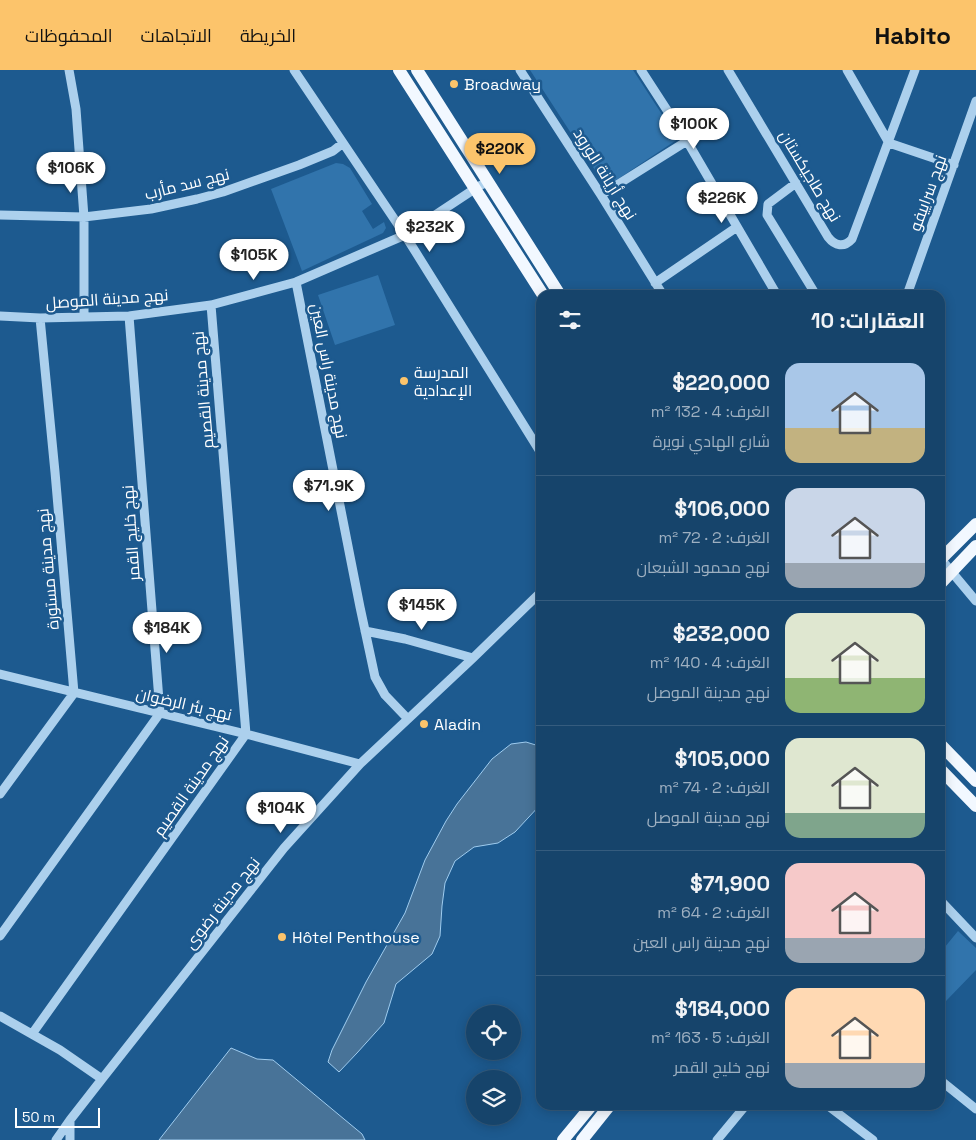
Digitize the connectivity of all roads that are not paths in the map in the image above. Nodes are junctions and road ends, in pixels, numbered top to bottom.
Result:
1 (69, 70) edge
2 (294, 70) edge
3 (399, 70) edge
4 (418, 70) edge
5 (520, 70) edge
6 (641, 70) edge
7 (728, 70) edge
8 (847, 70) edge
9 (915, 70) edge
10 (976, 101) edge
11 (687, 141) junction
12 (343, 143) junction
13 (889, 143) junction
14 (954, 165) junction
15 (488, 182) junction
16 (796, 183) junction
17 (475, 189) junction
18 (601, 195) junction
19 (0, 215) edge
20 (84, 217) junction
21 (737, 227) junction
22 (405, 235) junction
23 (296, 282) junction
24 (656, 283) junction
25 (540, 290) edge
26 (557, 290) edge
27 (660, 290) edge
28 (774, 290) edge
29 (813, 290) edge
30 (909, 290) edge
31 (211, 305) junction
32 (0, 316) edge
33 (129, 316) junction
34 (84, 317) junction
35 (40, 318) junction
36 (536, 445) edge
37 (976, 524) edge
38 (976, 546) edge
39 (945, 554) edge
40 (945, 564) edge
41 (951, 571) junction
42 (945, 578) edge
43 (536, 597) edge
44 (976, 602) edge
45 (365, 631) junction
46 (473, 658) junction
47 (0, 674) edge
48 (74, 693) junction
49 (160, 713) junction
50 (408, 719) junction
51 (246, 734) junction
52 (945, 749) edge
53 (360, 764) junction
54 (945, 774) edge
55 (976, 781) edge
56 (0, 794) edge
57 (976, 806) edge
58 (945, 905) edge
59 (0, 936) edge
60 (976, 938) edge
61 (0, 1016) edge
62 (32, 1034) junction
63 (102, 1079) junction
64 (945, 1084) edge
65 (976, 1109) edge
66 (588, 1110) edge
67 (606, 1110) edge
68 (742, 1110) edge
69 (833, 1110) edge
70 (70, 1120) junction
71 (56, 1140) edge
72 (70, 1140) edge
73 (564, 1140) edge
74 (582, 1140) edge
75 (717, 1140) edge
76 (872, 1140) edge

1 - 20 street
2 - 12 street
3 - 17 main road
4 - 15 main road
5 - 18 street, نهج أريانة الورود
6 - 11 street
7 - 16 street, نهج طاجيكستان
8 - 13 street
9 - 13 street
10 - 14 street, نهج سراييفو
11 - 18 street
11 - 21 street
12 - 20 street, نهج سد مأرب
12 - 22 street
13 - 14 street
13 - 16 street, نهج طاجيكستان
14 - 30 street, نهج سراييفو
15 - 17 street, نهج مدينة الموصل
15 - 26 main road
16 - 29 street
17 - 22 street, نهج مدينة الموصل
17 - 25 main road
18 - 24 street, نهج أريانة الورود
19 - 20 street, نهج سد مأرب
20 - 34 street
21 - 24 street
21 - 28 street
22 - 23 street, نهج مدينة الموصل
22 - 36 street
23 - 31 street, نهج مدينة الموصل
23 - 45 street, نهج مدينة راس العين
24 - 27 street, نهج أريانة الورود
31 - 33 street, نهج مدينة الموصل
31 - 51 street, نهج مدينة القصيم
32 - 35 street, نهج مدينة الموصل
33 - 34 street, نهج مدينة الموصل
33 - 49 street, نهج خليج القمر
34 - 35 street, نهج مدينة الموصل
35 - 48 street, نهج مدينة مستورة
37 - 39 main road
38 - 41 main road
40 - 41 street
41 - 42 main road
41 - 44 street
43 - 46 street, نهج مدينة رضوى
45 - 46 street
45 - 50 street, نهج مدينة راس العين
46 - 50 street, نهج مدينة رضوى
47 - 48 street, نهج بئر الرضوان
48 - 49 street, نهج بئر الرضوان
48 - 56 street
49 - 51 street, نهج بئر الرضوان
49 - 59 street
50 - 53 street, نهج مدينة رضوى
51 - 53 street, نهج بئر الرضوان
51 - 62 street, نهج مدينة القصيم
52 - 55 main road
53 - 63 street, نهج مدينة رضوى
54 - 57 main road
58 - 60 street
61 - 62 street
62 - 63 street
63 - 70 street, نهج مدينة رضوى
64 - 65 street
66 - 73 main road
67 - 74 main road
68 - 75 street
69 - 76 street
70 - 71 street, نهج مدينة رضوى
70 - 72 street

